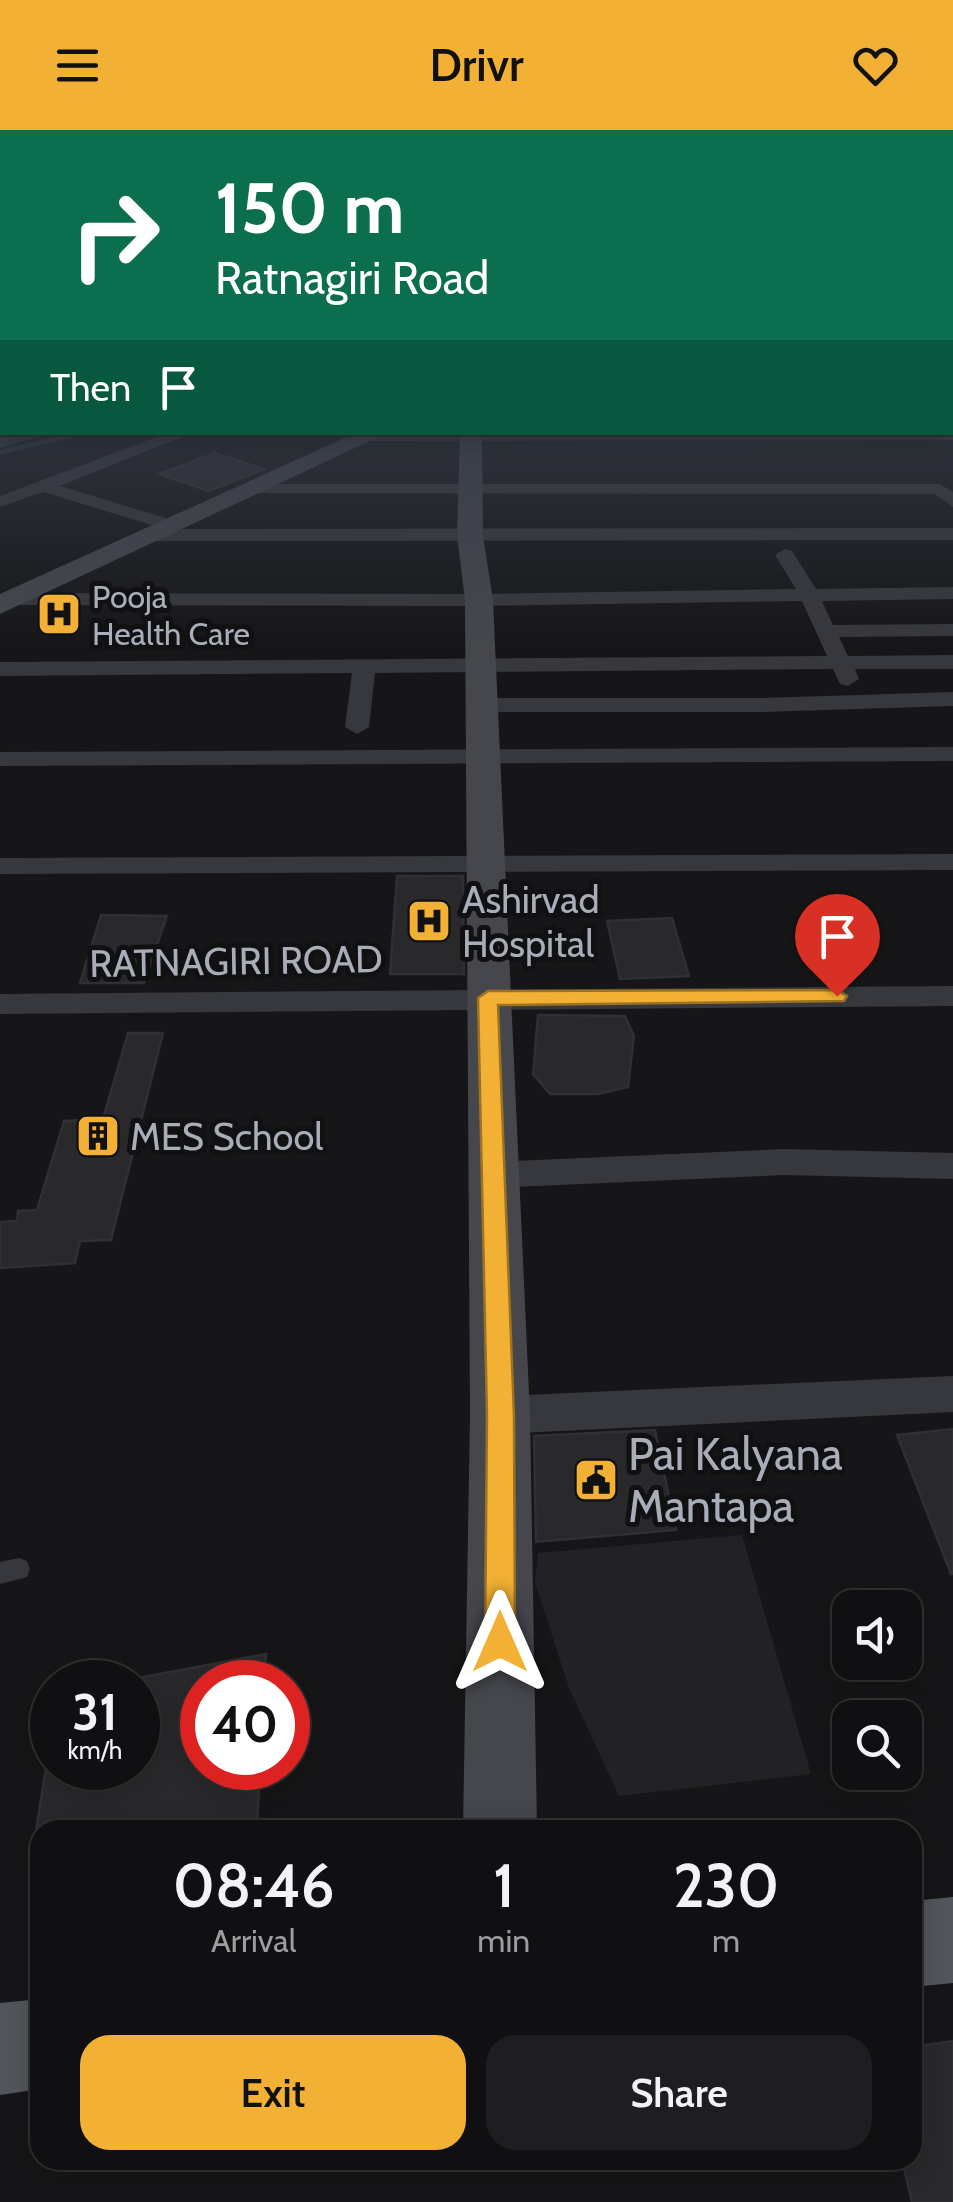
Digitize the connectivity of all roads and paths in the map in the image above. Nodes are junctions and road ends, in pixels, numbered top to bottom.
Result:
1 (126, 455) edge
2 (328, 455) edge
3 (341, 455) edge
4 (419, 455) edge
5 (576, 455) edge
6 (743, 455) edge
7 (291, 470) junction
8 (604, 470) dead end
9 (473, 480) edge
10 (43, 486) junction
11 (256, 489) junction
12 (911, 489) junction
13 (0, 502) edge
14 (953, 502) edge
15 (164, 530) junction
16 (946, 534) edge
17 (786, 555) dead end
18 (953, 593) edge
19 (810, 594) junction
20 (479, 600) junction
21 (6, 602) edge
22 (953, 630) edge
23 (825, 631) junction
24 (953, 662) edge
25 (840, 663) junction
26 (0, 669) edge
27 (364, 669) junction
28 (481, 687) junction
29 (953, 699) edge
30 (860, 702) junction
31 (358, 727) dead end
32 (953, 754) edge
33 (0, 759) edge
34 (483, 759) junction
35 (485, 862) junction
36 (953, 862) edge
37 (0, 866) edge
38 (953, 996) edge
39 (488, 998) junction
40 (0, 1004) edge
41 (953, 1166) edge
42 (494, 1175) junction
43 (953, 1394) edge
44 (500, 1416) junction
45 (500, 1820) edge
46 (953, 1940) edge
47 (922, 1943) edge
48 (30, 2045) edge
49 (0, 2049) edge

1 - 10 street
2 - 7 street
3 - 9 street
4 - 9 street
5 - 9 street
6 - 9 street
7 - 9 street
7 - 11 street
8 - 9 street
9 - 11 street
9 - 12 street
9 - 15 street
9 - 16 street
9 - 20 street
10 - 13 street
10 - 15 street
11 - 15 street
12 - 14 street
12 - 16 street
15 - 21 street
17 - 19 street
18 - 19 street
19 - 20 street
19 - 23 street
20 - 21 street
20 - 28 street
22 - 23 street
23 - 25 street
24 - 25 street
25 - 28 street
25 - 30 street
26 - 27 street
27 - 28 street
27 - 31 street
28 - 30 street
28 - 34 street
29 - 30 street
32 - 34 street
33 - 34 street
34 - 35 street
35 - 36 street
35 - 37 street
35 - 39 street
38 - 39 street, RATNAGIRI ROAD
39 - 40 street, RATNAGIRI ROAD
39 - 42 street
41 - 42 street
42 - 44 street
43 - 44 street
44 - 45 street
46 - 47 main road
48 - 49 main road

